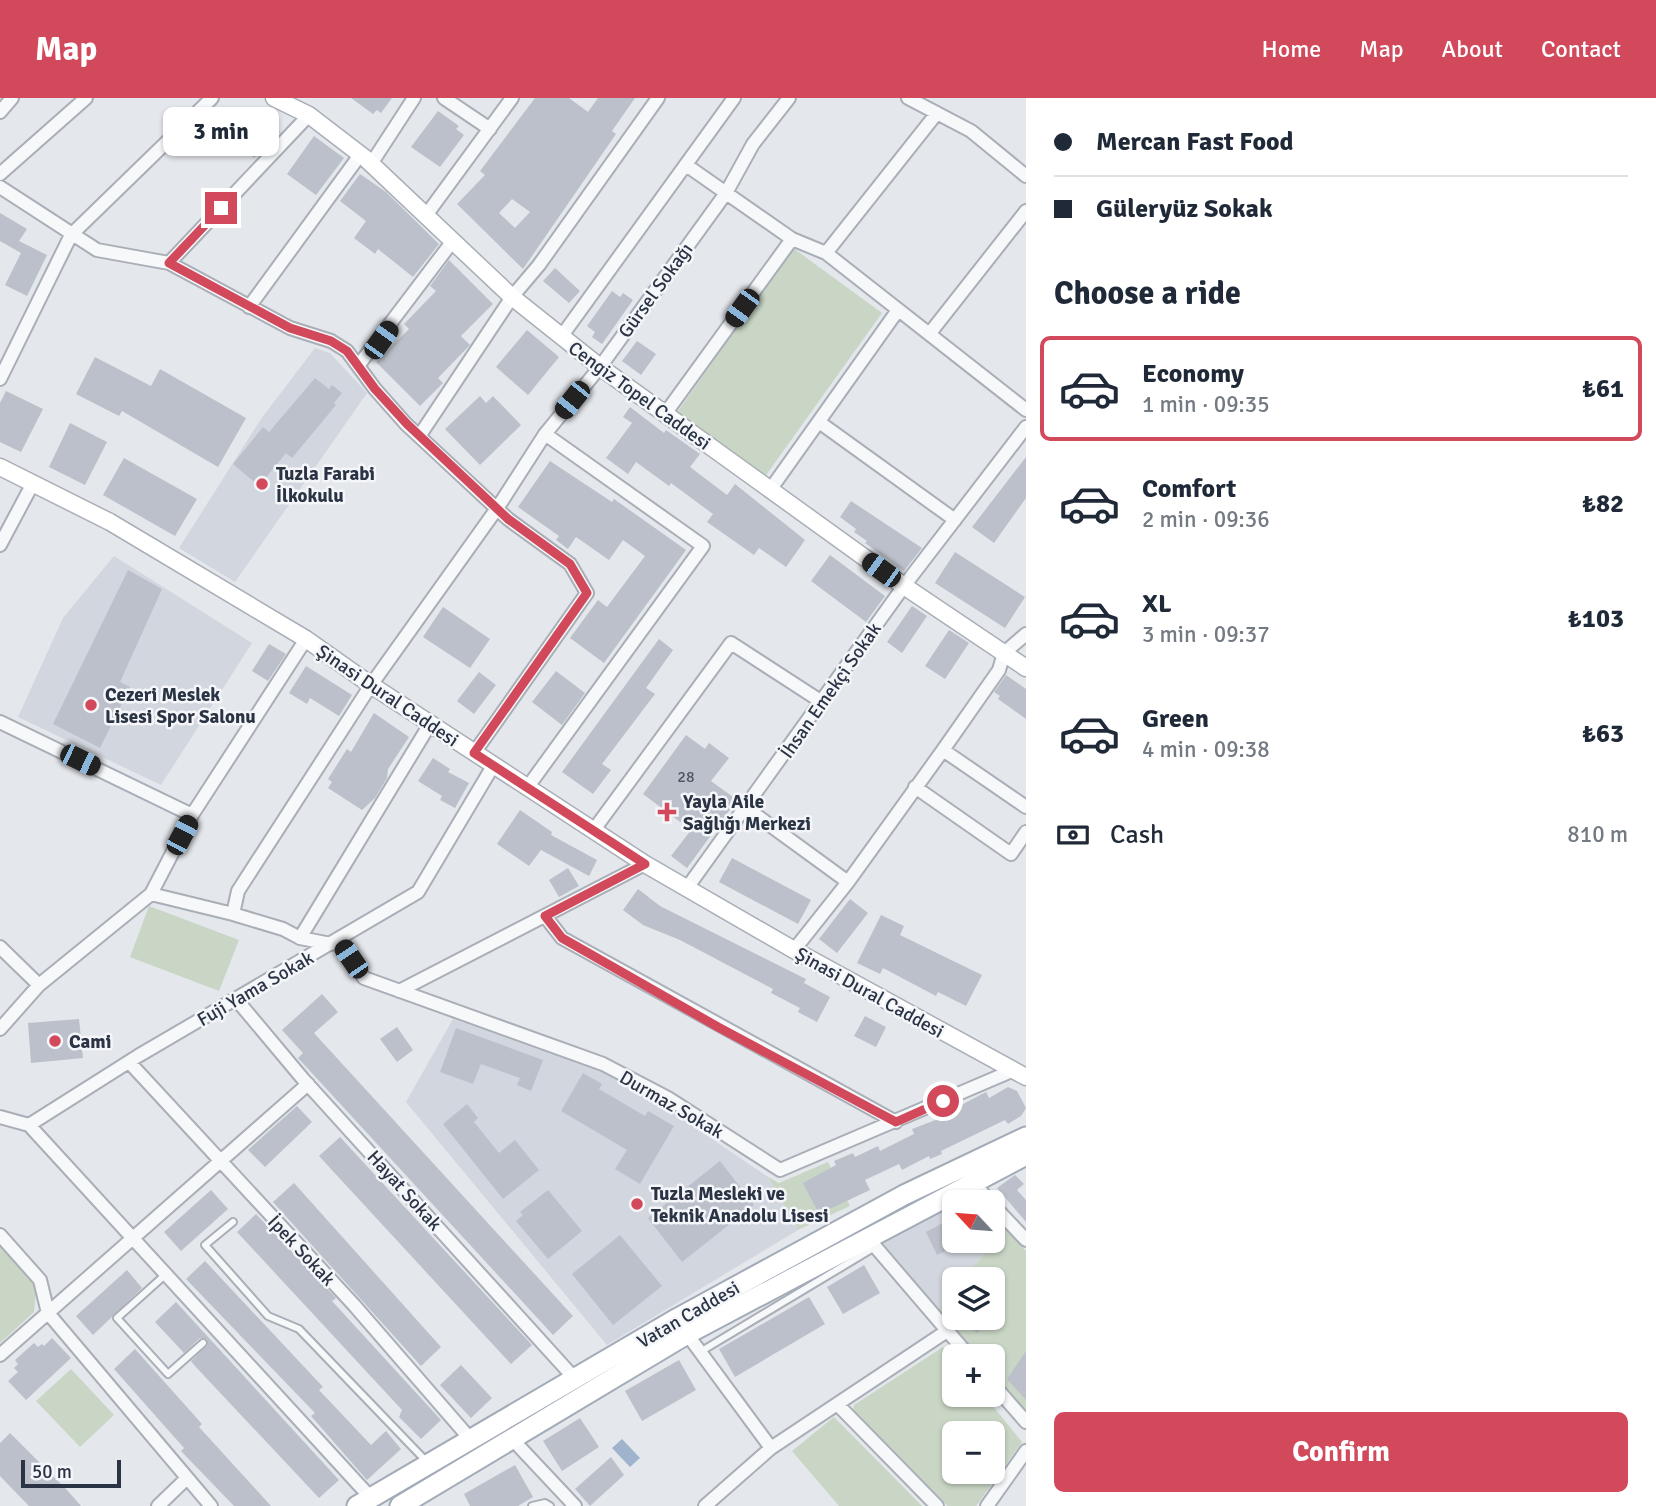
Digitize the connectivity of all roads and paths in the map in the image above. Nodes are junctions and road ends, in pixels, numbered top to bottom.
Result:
1 (12, 98) edge
2 (86, 98) edge
3 (212, 98) edge
4 (274, 98) edge
5 (414, 98) edge
6 (443, 98) edge
7 (512, 98) edge
8 (657, 98) edge
9 (734, 98) edge
10 (789, 98) edge
11 (908, 98) edge
12 (0, 112) edge
13 (937, 113) junction
14 (309, 115) junction
15 (490, 129) junction
16 (366, 160) junction
17 (686, 165) junction
18 (0, 174) edge
19 (1026, 176) edge
20 (0, 187) edge
21 (726, 193) junction
22 (1026, 211) edge
23 (426, 214) junction
24 (71, 235) junction
25 (792, 239) junction
26 (452, 242) junction
27 (826, 253) junction
28 (169, 263) junction
29 (512, 297) junction
30 (249, 307) junction
31 (898, 310) junction
32 (930, 333) junction
33 (561, 337) junction
34 (358, 366) junction
35 (600, 367) junction
36 (0, 379) edge
37 (1026, 410) edge
38 (665, 414) junction
39 (819, 422) junction
40 (1026, 427) edge
41 (545, 433) junction
42 (420, 435) junction
43 (0, 467) edge
44 (33, 483) junction
45 (770, 490) junction
46 (498, 507) junction
47 (955, 520) junction
48 (0, 545) edge
49 (904, 586) junction
50 (1026, 634) edge
51 (306, 639) junction
52 (1004, 653) junction
53 (1026, 668) edge
54 (371, 685) junction
55 (822, 702) junction
56 (0, 722) edge
57 (430, 724) junction
58 (943, 750) junction
59 (474, 753) junction
60 (493, 766) junction
61 (915, 787) junction
62 (527, 788) junction
63 (745, 807) junction
64 (1026, 807) edge
65 (192, 815) junction
66 (593, 831) junction
67 (1026, 832) edge
68 (645, 864) junction
69 (848, 882) junction
70 (687, 888) junction
71 (151, 894) junction
72 (233, 914) junction
73 (545, 916) junction
74 (299, 938) junction
75 (334, 942) junction
76 (0, 947) edge
77 (794, 950) junction
78 (39, 985) junction
79 (399, 991) junction
80 (236, 999) junction
81 (0, 1029) edge
82 (129, 1062) junction
83 (1020, 1073) edge
84 (308, 1084) junction
85 (0, 1117) edge
86 (896, 1122) junction
87 (29, 1125) junction
88 (1026, 1137) edge
89 (1026, 1155) edge
90 (221, 1161) junction
91 (973, 1183) junction
92 (980, 1190) edge
93 (1005, 1217) edge
94 (233, 1222) dead end
95 (0, 1236) edge
96 (131, 1237) junction
97 (1026, 1240) edge
98 (871, 1242) junction
99 (167, 1274) junction
100 (48, 1313) junction
101 (947, 1331) junction
102 (687, 1334) junction
103 (203, 1343) dead end
104 (958, 1344) edge
105 (700, 1352) junction
106 (0, 1355) edge
107 (576, 1380) junction
108 (1005, 1398) edge
109 (837, 1404) junction
110 (1026, 1422) edge
111 (513, 1440) junction
112 (472, 1441) junction
113 (771, 1448) junction
114 (1026, 1451) edge
115 (429, 1465) junction
116 (187, 1478) junction
117 (364, 1502) edge
118 (158, 1506) edge
119 (211, 1506) edge
120 (400, 1506) edge
121 (532, 1506) edge
122 (550, 1506) edge
123 (575, 1506) edge
124 (705, 1506) edge
125 (937, 1506) edge
126 (987, 1506) edge

1 - 12 street
2 - 18 street
3 - 24 street
4 - 14 street, Cengiz Topel Caddesi
5 - 16 street
6 - 15 street
7 - 15 street
8 - 29 street
9 - 17 street
10 - 21 street, Gürsel Sokağı
11 - 13 street
13 - 19 street
13 - 27 street
14 - 16 street, Cengiz Topel Caddesi
14 - 28 street
15 - 23 street
16 - 23 street, Cengiz Topel Caddesi
16 - 30 street
17 - 21 street
17 - 33 street
20 - 24 street
21 - 25 street
21 - 35 street, Gürsel Sokağı
22 - 32 street
23 - 26 street, Cengiz Topel Caddesi
24 - 28 street
24 - 36 street
25 - 27 street
25 - 38 street
26 - 29 street, Cengiz Topel Caddesi
26 - 34 street
27 - 31 street
28 - 30 street
29 - 33 street, Cengiz Topel Caddesi
29 - 42 street
30 - 34 street
31 - 32 street
31 - 39 street
32 - 37 street
33 - 35 street, Cengiz Topel Caddesi
34 - 42 street
35 - 38 street, Cengiz Topel Caddesi
35 - 41 street, Gürsel Sokağı
38 - 45 street, Cengiz Topel Caddesi
39 - 45 street
39 - 47 street
40 - 47 street, İhsan Emekçi Sokak
41 - 46 street, Gürsel Sokağı
41 - 62 street
42 - 46 street
43 - 44 street, Şinasi Dural Caddesi
44 - 48 street
44 - 51 street, Şinasi Dural Caddesi
45 - 49 street, Cengiz Topel Caddesi
46 - 54 street, Gürsel Sokağı
46 - 59 street
47 - 49 street, İhsan Emekçi Sokak
49 - 52 street, Cengiz Topel Caddesi
49 - 55 street, İhsan Emekçi Sokak
50 - 52 street
51 - 54 street, Şinasi Dural Caddesi
51 - 65 street
52 - 53 street, Cengiz Topel Caddesi
52 - 58 street
54 - 57 street, Şinasi Dural Caddesi
54 - 72 street, Gürsel Sokağı
55 - 63 street, İhsan Emekçi Sokak
55 - 66 street
56 - 65 street
57 - 59 street, Şinasi Dural Caddesi
57 - 74 street
58 - 61 street
58 - 64 street
59 - 60 street, Şinasi Dural Caddesi
60 - 62 street, Şinasi Dural Caddesi
60 - 75 street, Fuji Yama Sokak
61 - 67 street
61 - 69 street
62 - 66 street, Şinasi Dural Caddesi
63 - 69 street
63 - 70 street, İhsan Emekçi Sokak
65 - 71 street
66 - 68 street, Şinasi Dural Caddesi
68 - 70 street, Şinasi Dural Caddesi
68 - 73 street
69 - 77 street
70 - 77 street, Şinasi Dural Caddesi
71 - 72 street
71 - 78 street
72 - 74 street
73 - 79 street
73 - 86 street
74 - 75 street
75 - 79 street, Durmaz Sokak
75 - 80 street, Fuji Yama Sokak
76 - 78 street
77 - 83 street, Şinasi Dural Caddesi
78 - 81 street
79 - 86 street, Durmaz Sokak
80 - 82 street, Fuji Yama Sokak
80 - 84 street, Hayat Sokak
82 - 87 street, Fuji Yama Sokak
82 - 90 street, İpek Sokak
83 - 86 street, Durmaz Sokak
84 - 90 street
84 - 107 street, Hayat Sokak
85 - 87 street
87 - 96 street
88 - 107 main road, Vatan Caddesi
89 - 91 main road, Vatan Caddesi
90 - 96 street
90 - 112 street, İpek Sokak
91 - 92 street
91 - 98 main road, Vatan Caddesi
93 - 97 street
94 - 115 lane
95 - 100 street
96 - 99 street
96 - 100 street
98 - 101 street
98 - 102 main road, Vatan Caddesi
98 - 105 lane
99 - 103 lane
99 - 117 street
100 - 106 street
100 - 116 street
101 - 104 street
101 - 109 street
102 - 105 street
102 - 111 main road, Vatan Caddesi
105 - 113 street
107 - 112 main road, Vatan Caddesi
108 - 110 street
109 - 113 street
109 - 125 street
111 - 120 main road, Vatan Caddesi
111 - 123 street
112 - 115 main road, Vatan Caddesi
113 - 124 street
114 - 126 street
115 - 117 main road, Vatan Caddesi
116 - 118 street
116 - 119 street
121 - 122 lane

